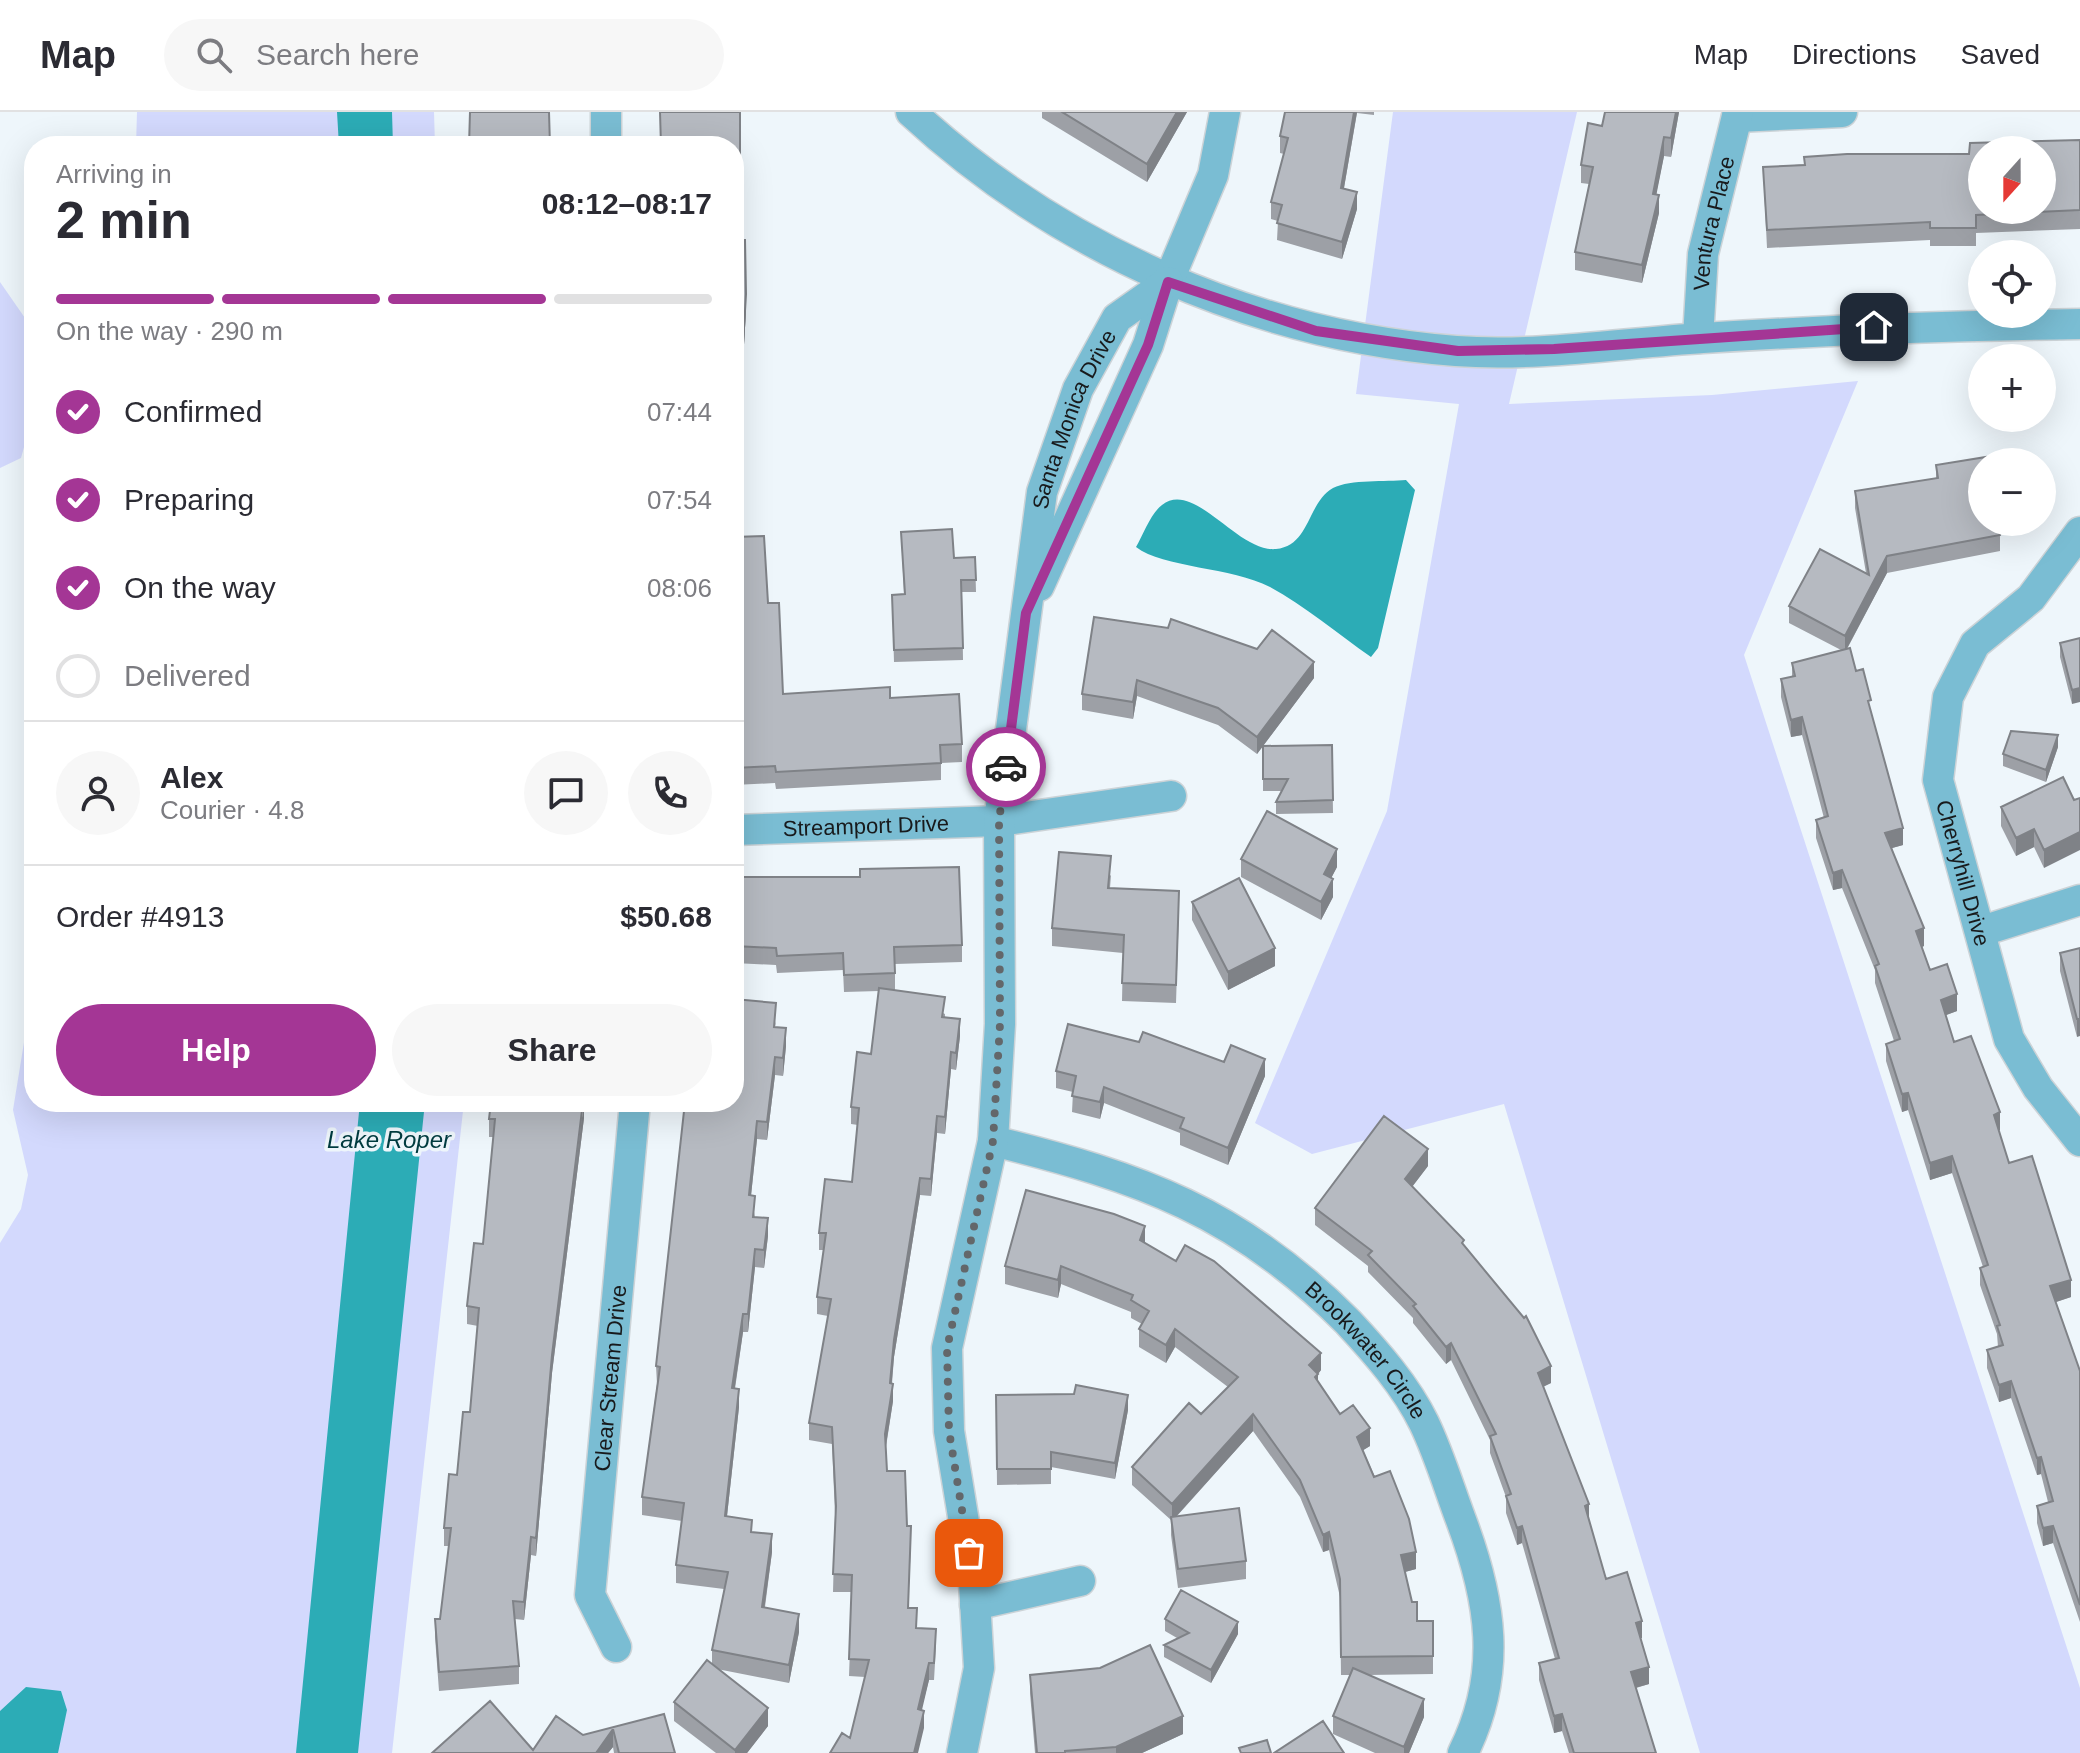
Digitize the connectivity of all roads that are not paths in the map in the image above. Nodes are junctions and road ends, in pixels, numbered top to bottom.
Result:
1 (606, 112) edge
2 (911, 112) edge
3 (1225, 112) edge
4 (1842, 112) edge
5 (1737, 115) edge
6 (606, 136) edge
7 (1168, 282) junction
8 (2080, 324) edge
9 (1698, 338) junction
10 (2078, 541) edge
11 (1026, 613) junction
12 (1171, 796) dead end
13 (999, 821) junction
14 (744, 830) edge
15 (2080, 900) edge
16 (1982, 931) junction
17 (634, 1112) edge
18 (993, 1141) junction
19 (2080, 1141) edge
20 (1080, 1581) dead end
21 (975, 1605) junction
22 (616, 1647) dead end
23 (962, 1753) edge
24 (1463, 1753) edge

1 - 6 street
2 - 7 street
3 - 7 street
4 - 5 street
5 - 9 street, Ventura Place
7 - 9 street
7 - 11 street, Santa Monica Drive
7 - 11 street, Santa Monica Drive
8 - 9 street
10 - 16 street, Cherryhill Drive
11 - 13 street, Santa Monica Drive
12 - 13 street, Streamport Drive
13 - 14 street, Streamport Drive
13 - 18 street, Santa Monica Drive
15 - 16 street
16 - 19 street, Cherryhill Drive
17 - 22 street, Clear Stream Drive
18 - 21 street, Santa Monica Drive
18 - 24 street, Brookwater Circle
20 - 21 street
21 - 23 street, Santa Monica Drive

